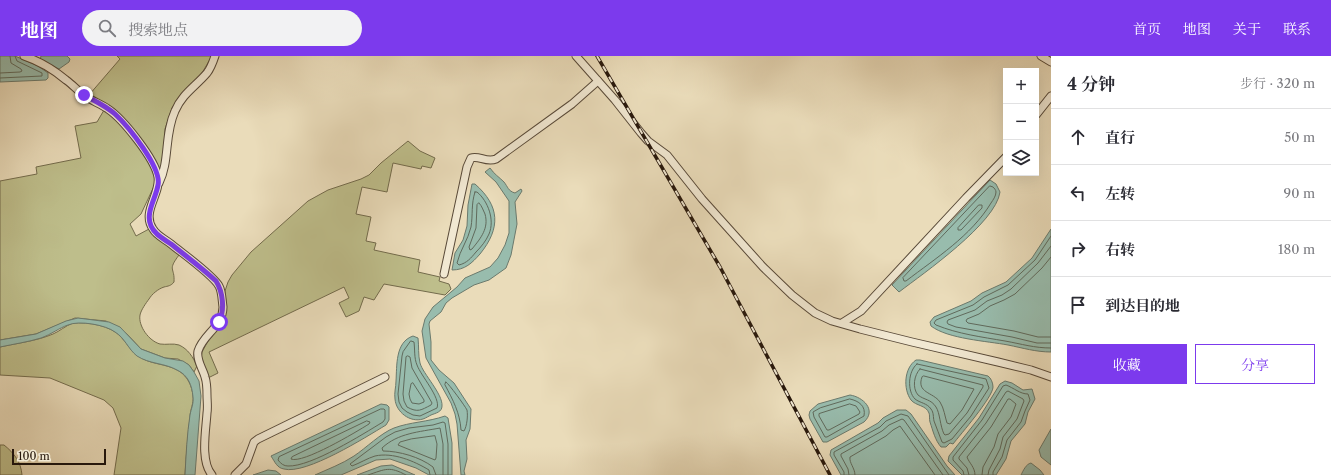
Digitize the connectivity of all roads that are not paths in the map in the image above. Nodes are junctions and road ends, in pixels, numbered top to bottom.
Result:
1 (24, 56) edge
2 (215, 56) edge
3 (576, 56) edge
4 (1041, 56) edge
5 (38, 58) edge
6 (1051, 62) edge
7 (598, 81) junction
8 (1051, 96) edge
9 (1039, 111) edge
10 (1003, 160) edge
11 (159, 184) junction
12 (444, 274) dead end
13 (842, 323) junction
14 (385, 377) dead end
15 (1051, 377) edge
16 (212, 475) edge
17 (235, 475) edge

1 - 5 street
2 - 11 street
3 - 7 street
4 - 6 street
5 - 11 street
7 - 12 street
7 - 13 street
8 - 9 street
10 - 13 street
11 - 16 street
13 - 15 street
14 - 17 street

